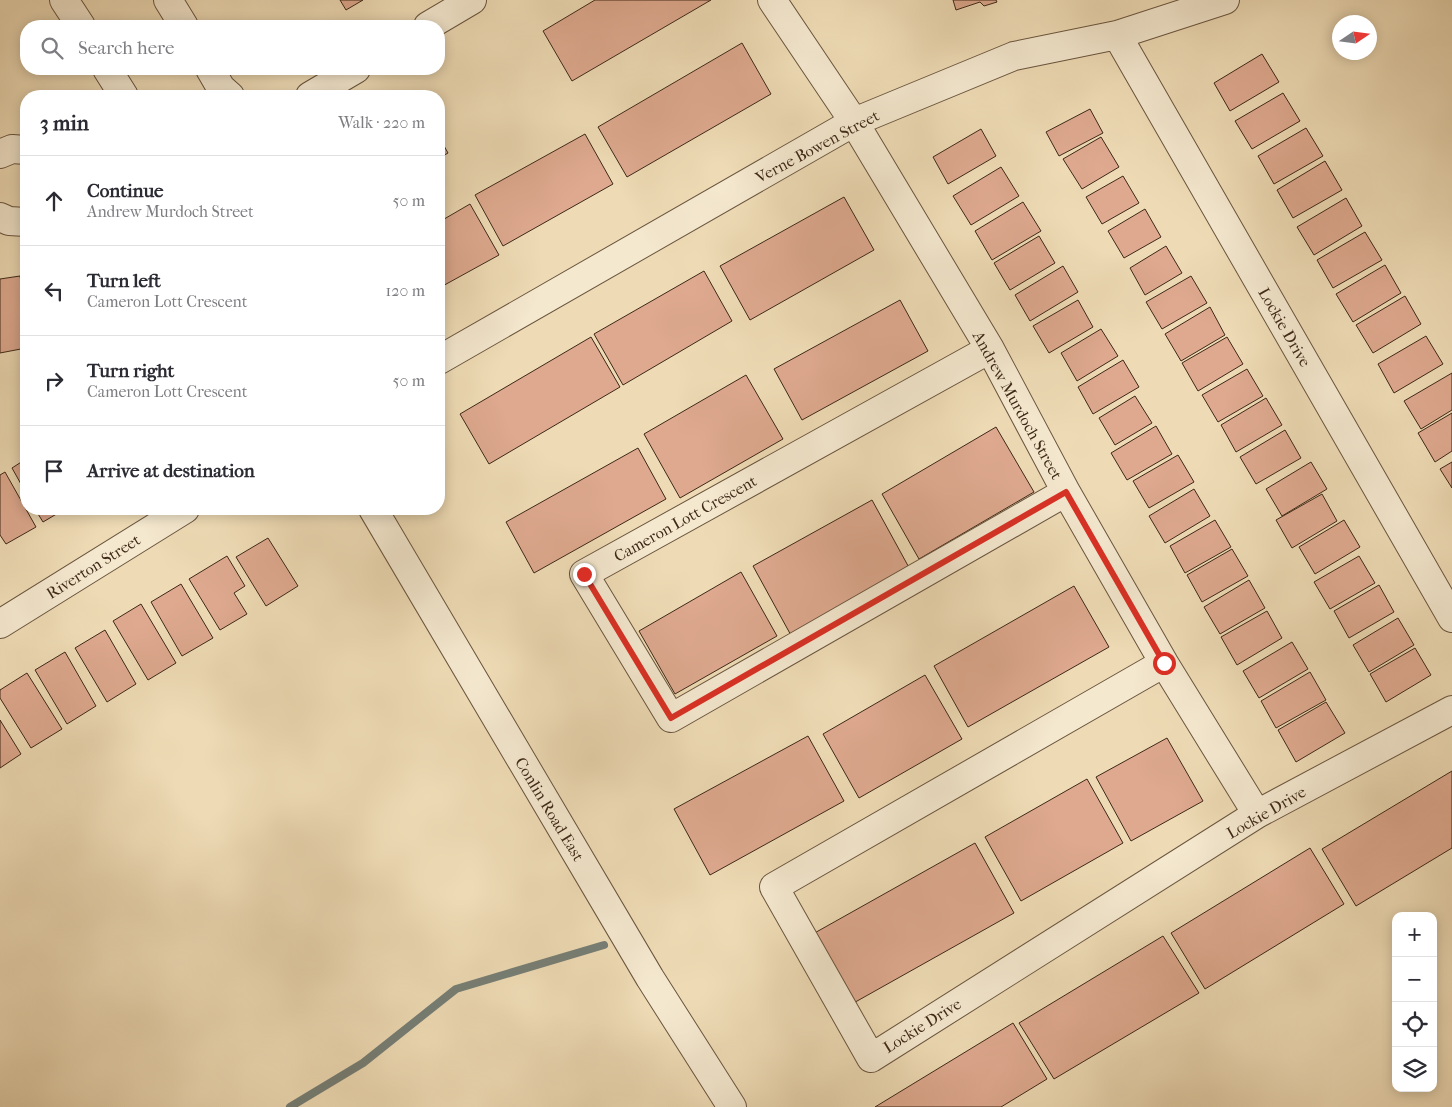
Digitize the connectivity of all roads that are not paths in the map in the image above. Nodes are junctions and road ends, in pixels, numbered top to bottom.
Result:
1 (64, 0) edge
2 (168, 0) edge
3 (472, 0) edge
4 (772, 0) edge
5 (1225, 0) edge
6 (77, 20) edge
7 (180, 20) edge
8 (438, 20) edge
9 (1117, 35) junction
10 (111, 75) edge
11 (214, 75) edge
12 (346, 75) edge
13 (120, 90) edge
14 (224, 90) edge
15 (320, 90) edge
16 (854, 122) junction
17 (20, 150) edge
18 (0, 154) edge
19 (0, 217) edge
20 (20, 223) edge
21 (990, 349) junction
22 (445, 357) edge
23 (1066, 492) junction
24 (175, 515) edge
25 (377, 515) edge
26 (1452, 618) edge
27 (0, 624) edge
28 (1164, 663) junction
29 (1452, 710) edge
30 (1257, 814) junction
31 (732, 1107) edge

1 - 6 street
2 - 7 street
3 - 8 street
4 - 16 street, Andrew Murdoch Street
5 - 9 street, Verne Bowen Street
9 - 16 street, Verne Bowen Street
9 - 26 street, Lockie Drive
10 - 13 street
11 - 14 street
12 - 15 street
16 - 21 street, Andrew Murdoch Street
16 - 22 street, Verne Bowen Street
17 - 18 street
19 - 20 street
21 - 23 street, Andrew Murdoch Street
21 - 23 street, Cameron Lott Crescent
23 - 28 street, Andrew Murdoch Street
24 - 27 street, Riverton Street
25 - 31 street, Conlin Road East
28 - 30 street, Andrew Murdoch Street
28 - 30 street, Lockie Drive
29 - 30 street, Lockie Drive

